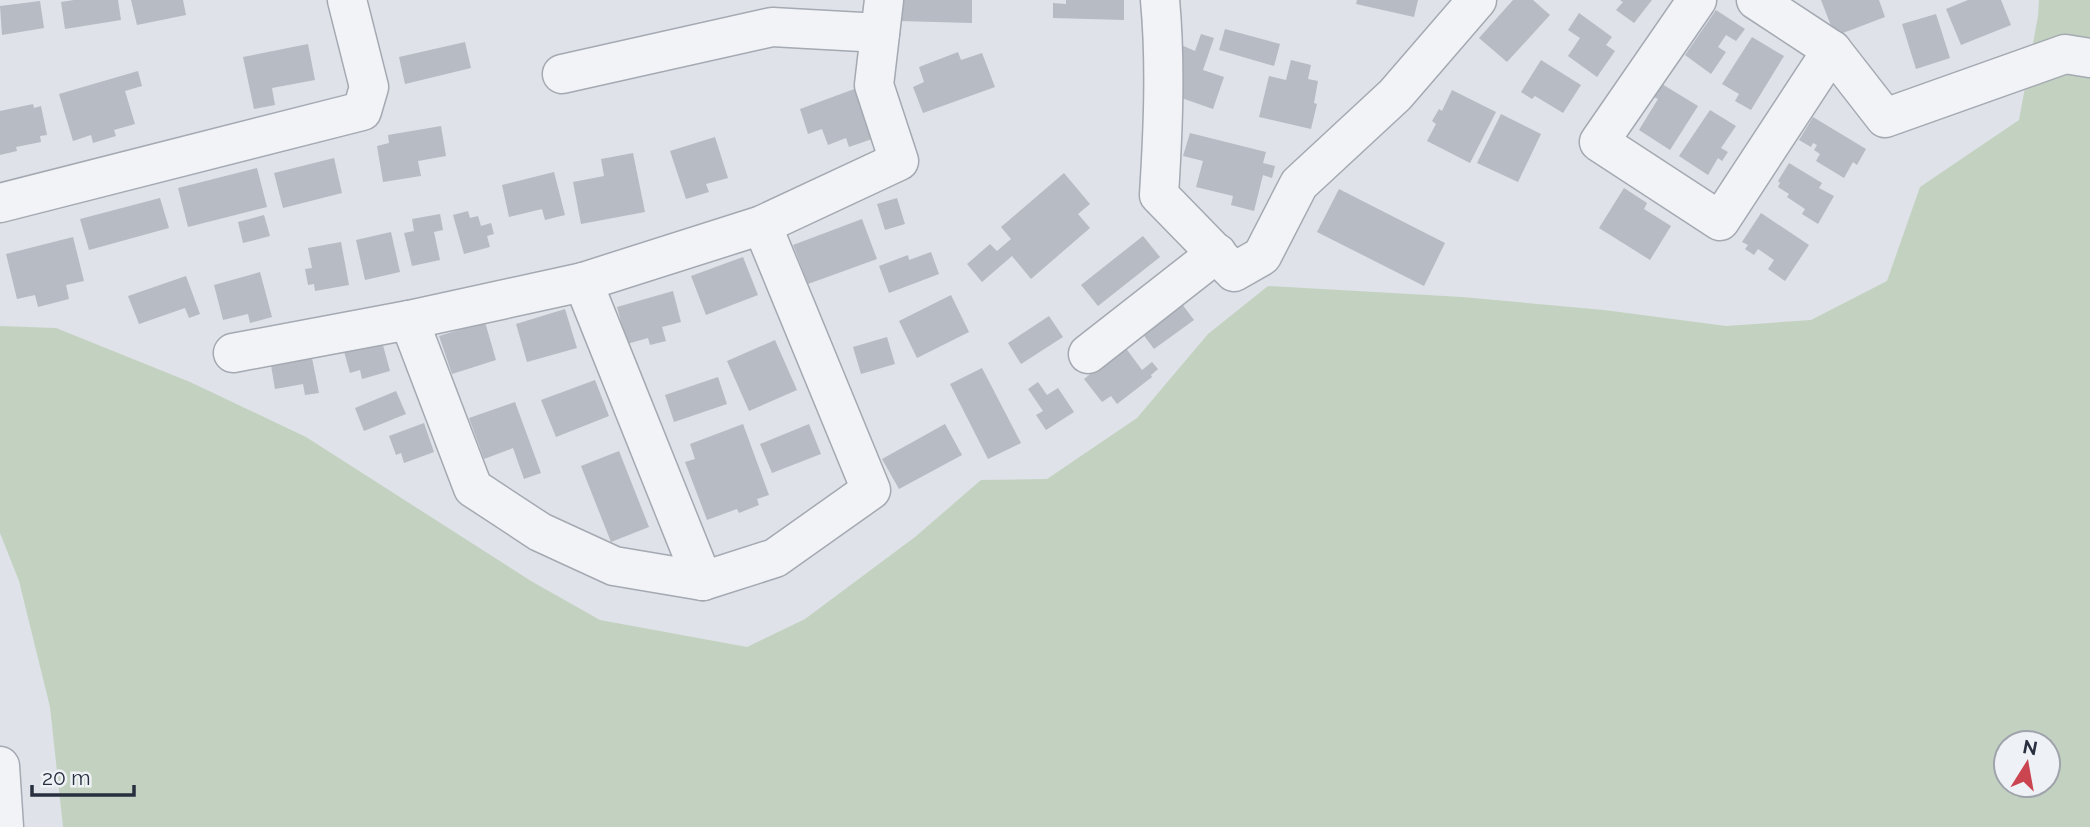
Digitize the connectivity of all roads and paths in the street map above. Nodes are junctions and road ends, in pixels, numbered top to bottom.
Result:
1 (347, 0) edge
2 (1160, 0) edge
3 (1477, 0) edge
4 (1697, 0) edge
5 (1756, 0) edge
6 (882, 17) edge
7 (1832, 50) junction
8 (2090, 58) edge
9 (562, 74) dead end
10 (0, 203) edge
11 (762, 225) junction
12 (1217, 253) junction
13 (583, 282) junction
14 (409, 320) junction
15 (233, 353) dead end
16 (1088, 354) dead end
17 (703, 581) junction
18 (0, 766) edge
19 (4, 827) edge

1 - 10 street
2 - 12 street
3 - 12 street
4 - 7 street
5 - 7 street
6 - 9 street
6 - 11 street
7 - 8 street
11 - 13 street
11 - 17 street
12 - 16 street
13 - 14 street
13 - 17 street
14 - 15 street
14 - 17 street
18 - 19 street

